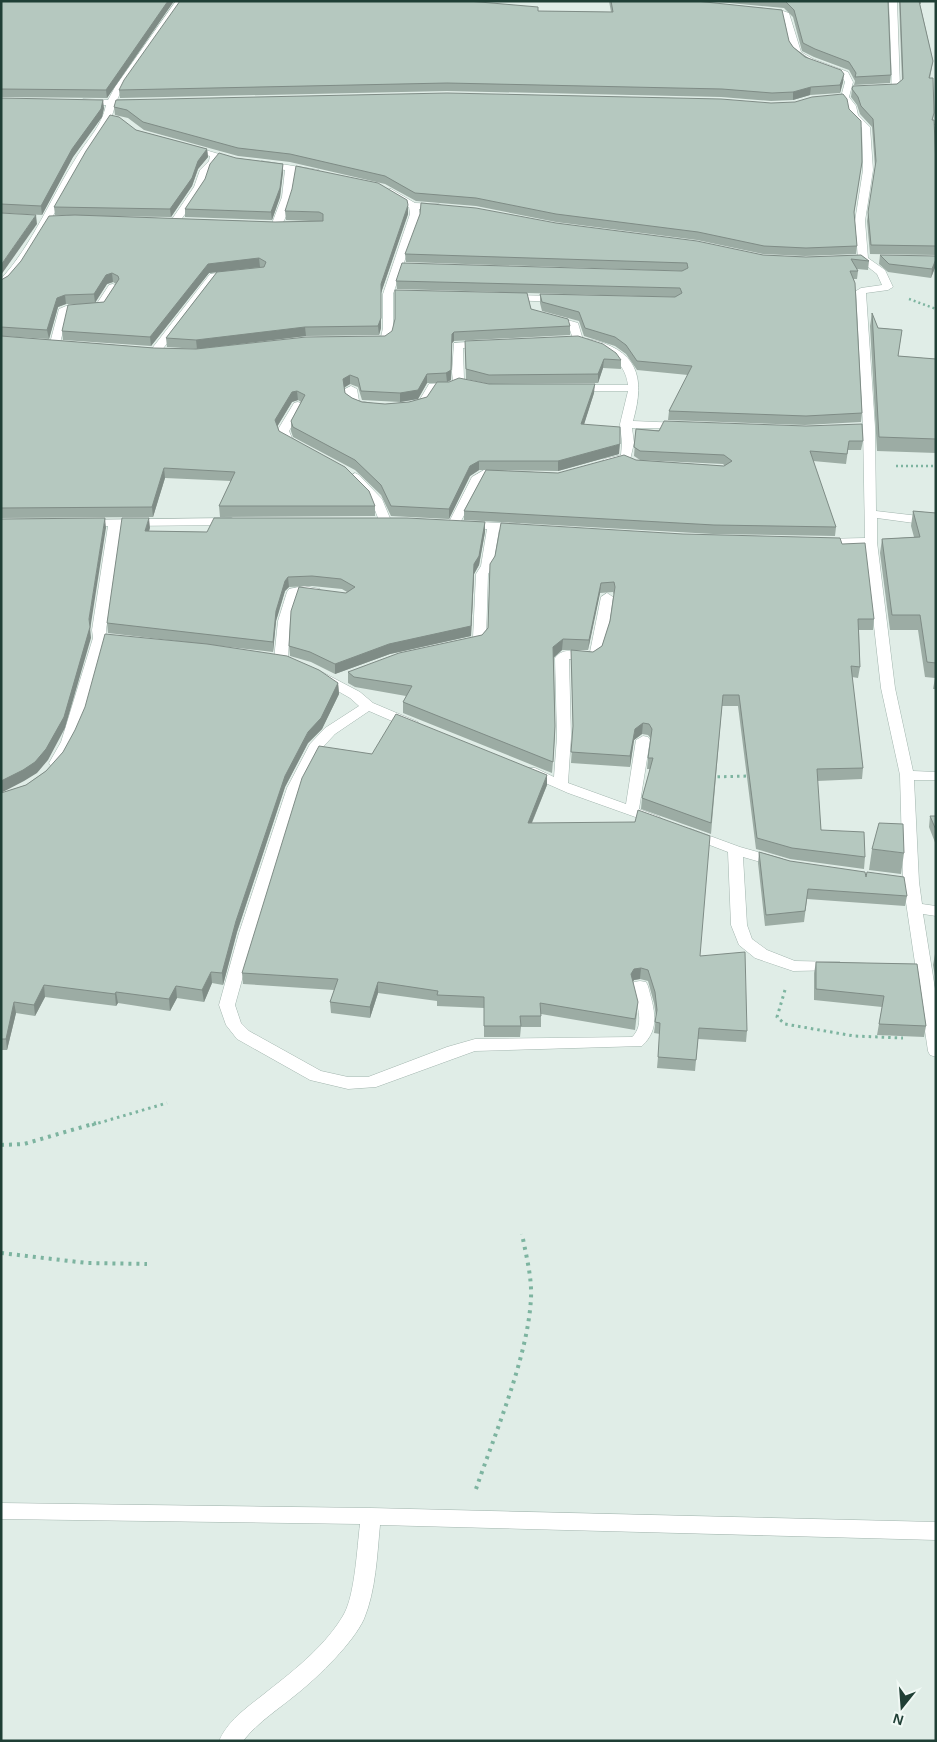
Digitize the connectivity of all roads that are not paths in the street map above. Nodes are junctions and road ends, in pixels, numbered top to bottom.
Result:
1 (180, 1) edge
2 (893, 1) edge
3 (756, 10) edge
4 (872, 88) edge
5 (75, 102) edge
6 (141, 102) edge
7 (111, 103) junction
8 (177, 145) edge
9 (216, 155) junction
10 (290, 167) junction
11 (327, 174) edge
12 (382, 188) edge
13 (413, 206) junction
14 (449, 208) edge
15 (42, 219) junction
16 (61, 219) edge
17 (175, 222) edge
18 (275, 226) edge
19 (882, 258) edge
20 (858, 259) junction
21 (243, 273) edge
22 (1, 285) edge
23 (113, 287) edge
24 (496, 297) edge
25 (533, 299) junction
26 (572, 299) edge
27 (360, 340) edge
28 (496, 343) edge
29 (55, 344) edge
30 (168, 354) edge
31 (459, 382) junction
32 (568, 388) edge
33 (634, 388) junction
34 (351, 389) dead end
35 (489, 389) edge
36 (298, 405) edge
37 (374, 406) edge
38 (397, 407) edge
39 (626, 424) junction
40 (696, 427) edge
41 (310, 452) edge
42 (601, 463) edge
43 (342, 468) edge
44 (512, 475) edge
45 (870, 514) junction
46 (240, 522) edge
47 (400, 522) edge
48 (936, 522) edge
49 (77, 523) edge
50 (115, 523) junction
51 (494, 526) junction
52 (530, 529) edge
53 (871, 542) junction
54 (812, 543) edge
55 (330, 594) edge
56 (608, 597) dead end
57 (100, 638) junction
58 (118, 640) edge
59 (454, 647) edge
60 (266, 658) edge
61 (281, 659) junction
62 (352, 674) edge
63 (334, 682) junction
64 (368, 706) junction
65 (424, 730) edge
66 (643, 740) dead end
67 (517, 766) edge
68 (47, 774) edge
69 (907, 775) junction
70 (936, 776) edge
71 (562, 784) junction
72 (632, 811) junction
73 (735, 850) junction
74 (789, 865) edge
75 (893, 879) edge
76 (911, 882) junction
77 (914, 908) junction
78 (936, 911) edge
79 (846, 966) edge
80 (904, 968) edge
81 (923, 968) junction
82 (640, 986) dead end
83 (935, 1045) edge
84 (1, 1511) edge
85 (371, 1516) junction
86 (936, 1531) edge
87 (230, 1741) edge

1 - 7 street
2 - 4 street
3 - 20 street
5 - 7 street
6 - 7 street
7 - 15 street
8 - 9 street
9 - 10 street
9 - 17 street
10 - 11 street
10 - 18 street
12 - 13 street
13 - 14 street
13 - 27 street
15 - 16 street
15 - 22 street
19 - 20 street
20 - 45 street
21 - 30 street
23 - 29 street
24 - 25 street
25 - 26 street
25 - 33 street
28 - 31 street
31 - 35 street
31 - 38 street
32 - 33 street
33 - 39 street
34 - 37 street
36 - 41 street
39 - 40 street
39 - 42 street
43 - 47 street
44 - 51 street
45 - 48 street
45 - 53 street
46 - 50 street
49 - 50 street
50 - 57 street
51 - 52 street
51 - 59 street
53 - 54 street
53 - 69 street
55 - 61 street
56 - 71 street
57 - 58 street
57 - 68 street
60 - 61 street
61 - 63 street
62 - 63 street
63 - 64 street
64 - 65 street
64 - 82 street
66 - 72 street
67 - 71 street
69 - 70 street
69 - 76 street
71 - 72 street
72 - 73 street
73 - 74 street
73 - 79 street
75 - 76 street
76 - 77 street
77 - 78 street
77 - 81 street
80 - 81 street
81 - 83 street
84 - 85 street
85 - 86 street
85 - 87 street

